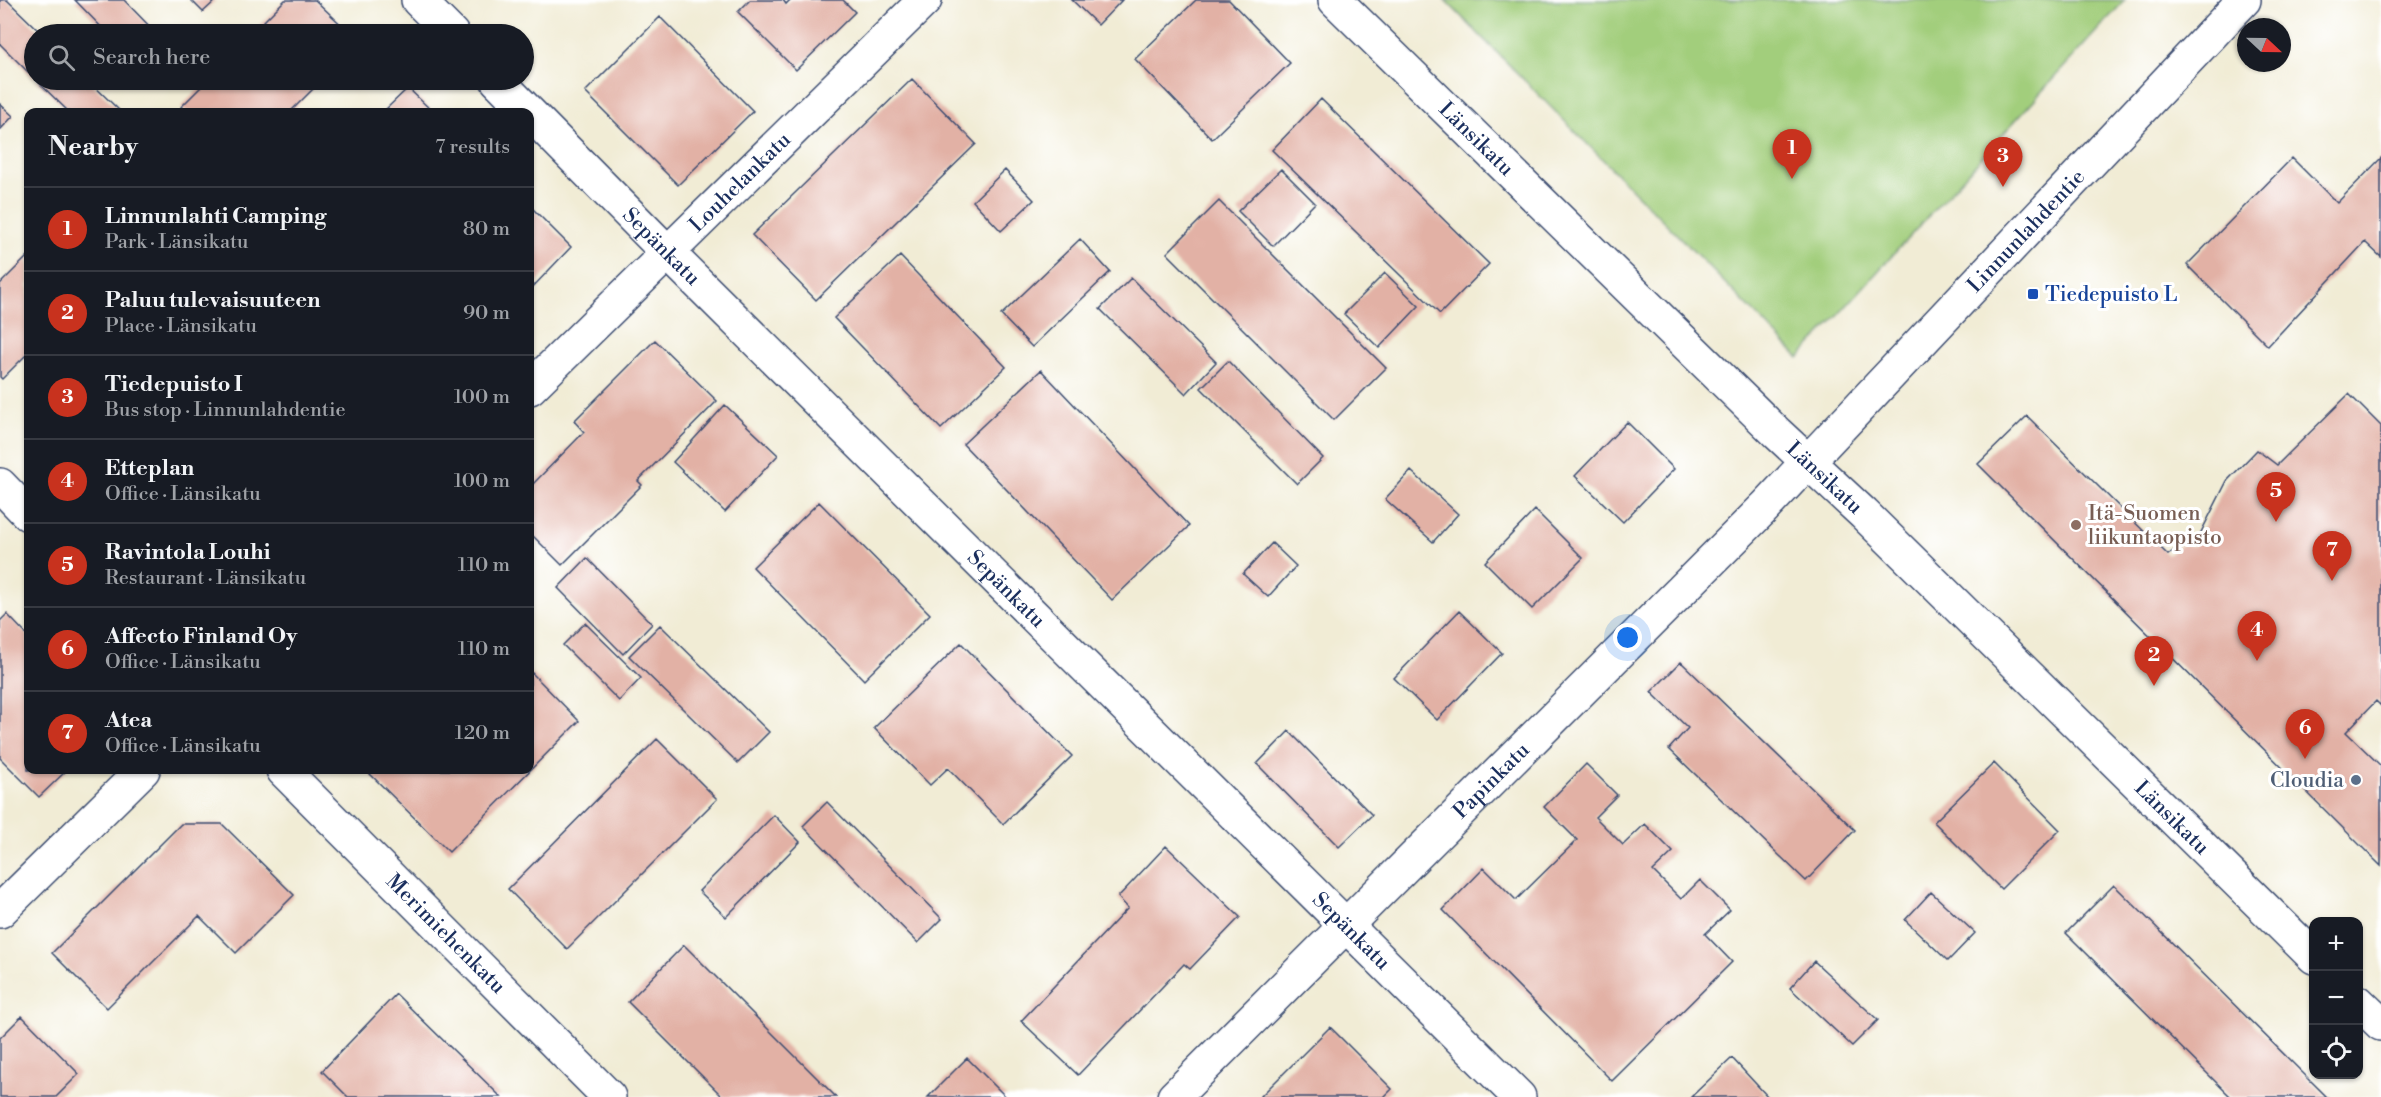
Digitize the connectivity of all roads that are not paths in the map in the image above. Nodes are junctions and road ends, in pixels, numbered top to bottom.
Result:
1 (418, 0) edge
2 (925, 0) edge
3 (1335, 0) edge
4 (2244, 0) edge
5 (442, 24) edge
6 (507, 90) edge
7 (525, 108) edge
8 (534, 117) edge
9 (667, 252) junction
10 (534, 384) edge
11 (1807, 461) junction
12 (0, 485) edge
13 (24, 510) edge
14 (139, 774) edge
15 (287, 774) edge
16 (0, 911) edge
17 (1346, 926) junction
18 (2309, 953) edge
19 (2363, 1007) edge
20 (2381, 1024) edge
21 (609, 1097) edge
22 (1174, 1097) edge
23 (1519, 1097) edge

1 - 5 street
2 - 9 street, Louhelankatu
3 - 11 street, Länsikatu
4 - 11 street, Linnunlahdentie
6 - 7 street, Sepänkatu
8 - 9 street, Sepänkatu
9 - 10 street, Louhelankatu
9 - 17 street, Sepänkatu
11 - 17 street, Papinkatu
11 - 18 street, Länsikatu
12 - 13 street
14 - 16 street
15 - 21 street, Merimiehenkatu
17 - 22 street, Papinkatu
17 - 23 street, Sepänkatu
19 - 20 street

